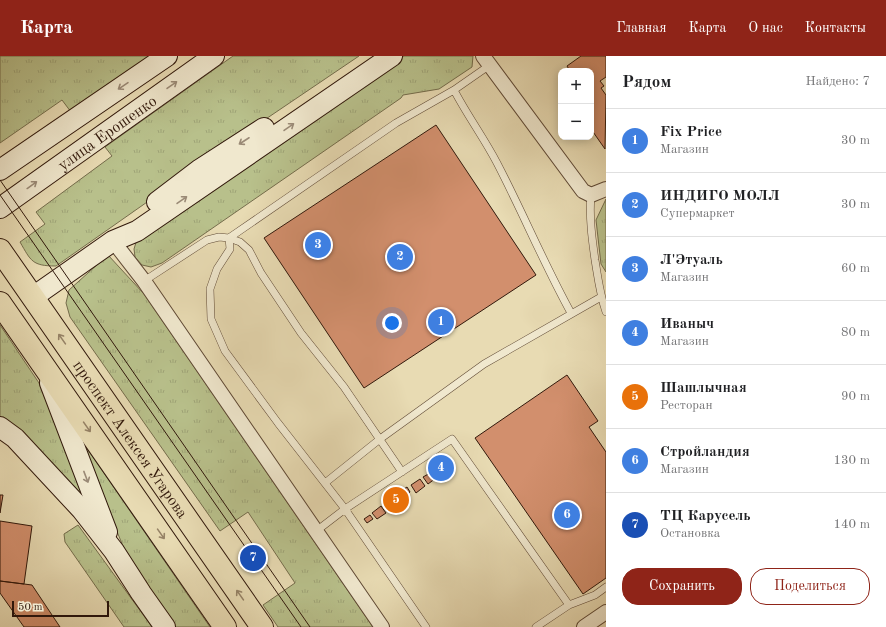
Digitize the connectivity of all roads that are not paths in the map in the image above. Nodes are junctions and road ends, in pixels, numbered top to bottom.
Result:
1 (167, 56) edge
2 (214, 56) edge
3 (369, 56) edge
4 (392, 56) edge
5 (486, 60) edge
6 (454, 90) junction
7 (0, 170) edge
8 (606, 189) edge
9 (592, 196) junction
10 (0, 208) edge
11 (229, 238) junction
12 (113, 242) junction
13 (1, 252) edge
14 (144, 281) junction
15 (33, 297) junction
16 (601, 297) junction
17 (0, 303) edge
18 (606, 312) edge
19 (571, 313) junction
20 (42, 362) junction
21 (0, 427) edge
22 (380, 439) junction
23 (402, 472) junction
24 (325, 484) junction
25 (345, 509) junction
26 (315, 532) junction
27 (114, 551) junction
28 (606, 587) edge
29 (569, 605) junction
30 (606, 612) edge
31 (165, 627) edge
32 (225, 627) edge
33 (262, 627) edge
34 (382, 627) edge
35 (426, 627) edge
36 (536, 627) edge
37 (584, 627) edge

1 -> 7 main road, улица Ерошенко
10 -> 2 main road, улица Ерошенко
3 -> 12 main road
12 -> 4 main road
5 - 6 lane
5 - 9 street
6 - 11 lane
6 - 19 lane
8 - 9 street
9 - 16 lane
11 - 14 lane
11 - 22 lane
11 - 24 lane
12 - 14 street
12 - 15 main road
13 - 15 main road, проспект Алексея Угарова
14 - 26 street
33 -> 15 main road, проспект Алексея Угарова
16 - 18 lane
16 - 19 lane
17 - 20 main road, проспект Алексея Угарова
19 - 22 lane
20 -> 27 main road
20 -> 32 main road, проспект Алексея Угарова
21 - 27 main road
22 - 23 lane
22 - 24 lane
23 - 25 lane
23 - 29 lane
24 - 25 lane
25 - 26 lane
25 - 35 lane
26 - 34 street
27 - 31 main road
28 - 29 lane
29 - 36 lane
30 - 37 street

